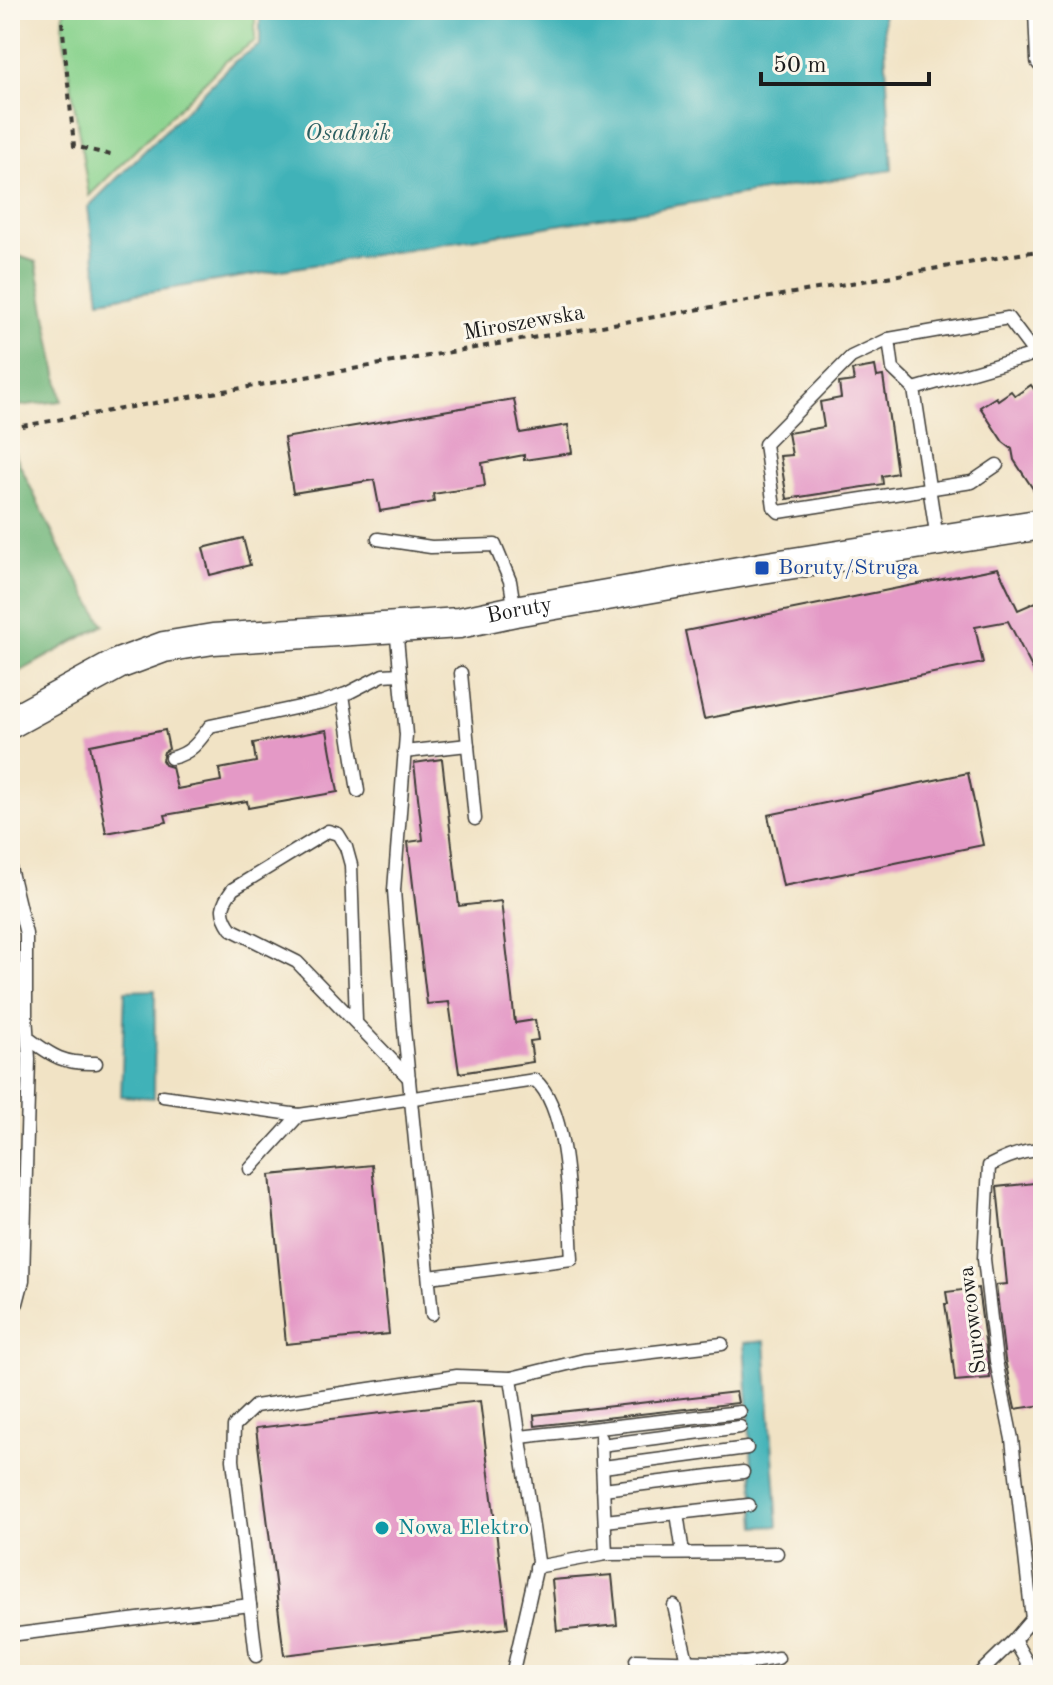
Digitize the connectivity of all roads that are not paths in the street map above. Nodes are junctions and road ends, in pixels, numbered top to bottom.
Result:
1 (1041, 10) edge
2 (1043, 60) edge
3 (889, 339) junction
4 (1039, 352) edge
5 (914, 389) junction
6 (997, 465) dead end
7 (929, 490) junction
8 (1043, 524) edge
9 (378, 539) dead end
10 (938, 542) junction
11 (515, 611) junction
12 (396, 627) junction
13 (461, 673) dead end
14 (400, 674) junction
15 (343, 695) junction
16 (10, 723) edge
17 (468, 745) junction
18 (404, 752) junction
19 (171, 758) dead end
20 (358, 791) dead end
21 (475, 819) dead end
22 (10, 868) edge
23 (356, 1021) junction
24 (28, 1038) junction
25 (96, 1063) dead end
26 (409, 1078) junction
27 (163, 1096) dead end
28 (411, 1097) junction
29 (299, 1115) junction
30 (1043, 1150) edge
31 (250, 1169) dead end
32 (429, 1277) junction
33 (10, 1310) edge
34 (432, 1314) dead end
35 (722, 1344) dead end
36 (511, 1378) junction
37 (740, 1412) dead end
38 (601, 1427) junction
39 (740, 1427) dead end
40 (692, 1433) junction
41 (520, 1437) junction
42 (601, 1445) junction
43 (747, 1448) dead end
44 (698, 1455) junction
45 (654, 1461) junction
46 (603, 1467) junction
47 (743, 1472) dead end
48 (702, 1477) junction
49 (656, 1482) junction
50 (603, 1489) junction
51 (749, 1505) dead end
52 (677, 1513) junction
53 (605, 1521) junction
54 (683, 1553) junction
55 (777, 1553) dead end
56 (606, 1554) junction
57 (536, 1567) junction
58 (250, 1605) junction
59 (674, 1606) dead end
60 (1037, 1618) edge
61 (10, 1635) edge
62 (1014, 1640) junction
63 (256, 1656) dead end
64 (778, 1658) dead end
65 (636, 1660) dead end
66 (687, 1661) junction
67 (746, 1669) edge
68 (512, 1675) edge
69 (978, 1675) edge
70 (1032, 1675) edge

1 - 2 street
3 - 4 lane
3 - 5 lane
3 - 7 lane
4 - 5 lane
5 - 7 lane
6 - 7 lane
7 - 10 lane
8 - 10 street, Boruty
9 - 11 lane
10 - 11 street, Boruty
11 - 12 street, Boruty
12 - 14 lane
12 - 16 street, Boruty
13 - 17 lane
14 - 15 lane
14 - 18 lane
15 - 19 lane
15 - 20 lane
17 - 18 lane
17 - 21 lane
18 - 26 lane
22 - 24 lane
23 - 23 lane
23 - 26 lane
24 - 25 lane
24 - 33 lane
26 - 28 lane
27 - 29 lane
28 - 29 lane
28 - 32 lane
28 - 32 lane
29 - 31 lane
30 - 60 lane, Surowcowa
32 - 34 lane
35 - 36 lane
36 - 41 lane
36 - 58 lane
37 - 38 lane
38 - 41 lane
38 - 42 lane
39 - 40 lane
40 - 42 lane
40 - 44 lane
41 - 57 lane
42 - 46 lane
43 - 44 lane
44 - 45 lane
44 - 48 lane
45 - 46 lane
45 - 49 lane
46 - 50 lane
47 - 48 lane
48 - 49 lane
49 - 50 lane
50 - 53 lane
51 - 52 lane
52 - 53 lane
52 - 54 lane
53 - 56 lane
54 - 55 lane
54 - 56 lane
56 - 57 lane
57 - 68 lane
58 - 61 lane
58 - 63 lane
59 - 66 lane
60 - 62 lane
62 - 69 lane
62 - 70 lane
64 - 67 lane
65 - 66 lane
66 - 67 lane

